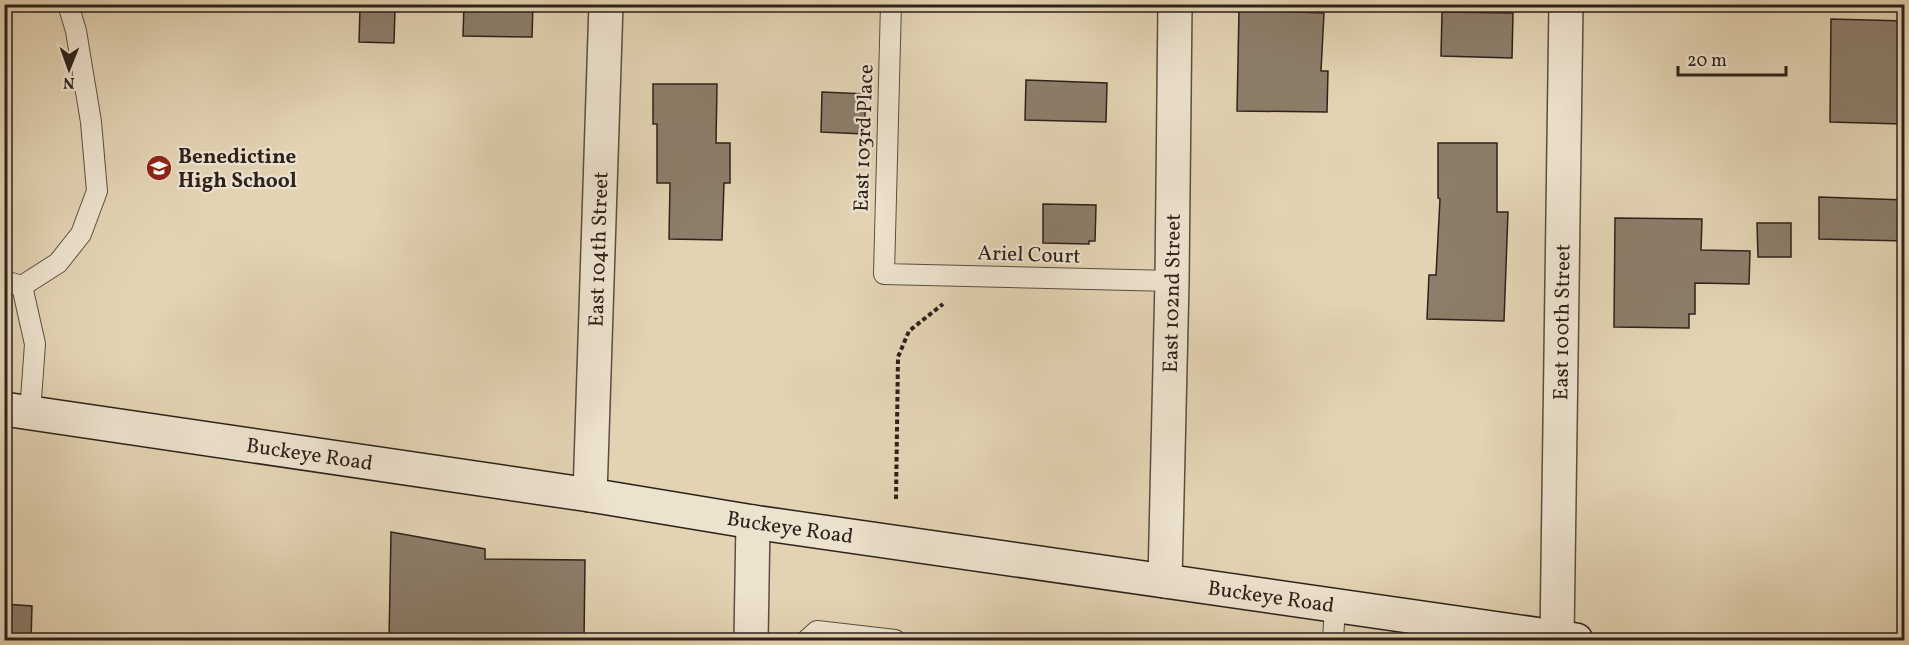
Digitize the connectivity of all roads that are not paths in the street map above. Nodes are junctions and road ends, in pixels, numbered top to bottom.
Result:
1 (68, 4) edge
2 (606, 4) edge
3 (891, 4) edge
4 (1175, 4) edge
5 (1566, 4) edge
6 (884, 274) joint
7 (1172, 281) junction
8 (13, 284) edge
9 (17, 411) edge
10 (590, 495) junction
11 (753, 522) junction
12 (1165, 581) junction
13 (1335, 607) junction
14 (1566, 639) edge
15 (751, 640) edge
16 (807, 640) edge
17 (895, 640) edge
18 (1333, 640) edge

1 - 8 lane
2 - 10 street, East 104th Street
3 - 6 lane, East 103rd Place
4 - 7 street, East 102nd Street
5 - 14 street, East 100th Street
6 - 7 lane, Ariel Court
7 - 12 street, East 102nd Street
8 - 9 lane
9 - 10 street, Buckeye Road
10 - 11 street, Buckeye Road
11 - 12 street, Buckeye Road
11 - 15 street
12 - 13 street, Buckeye Road
13 - 14 street, Buckeye Road
13 - 18 lane
16 - 17 lane

